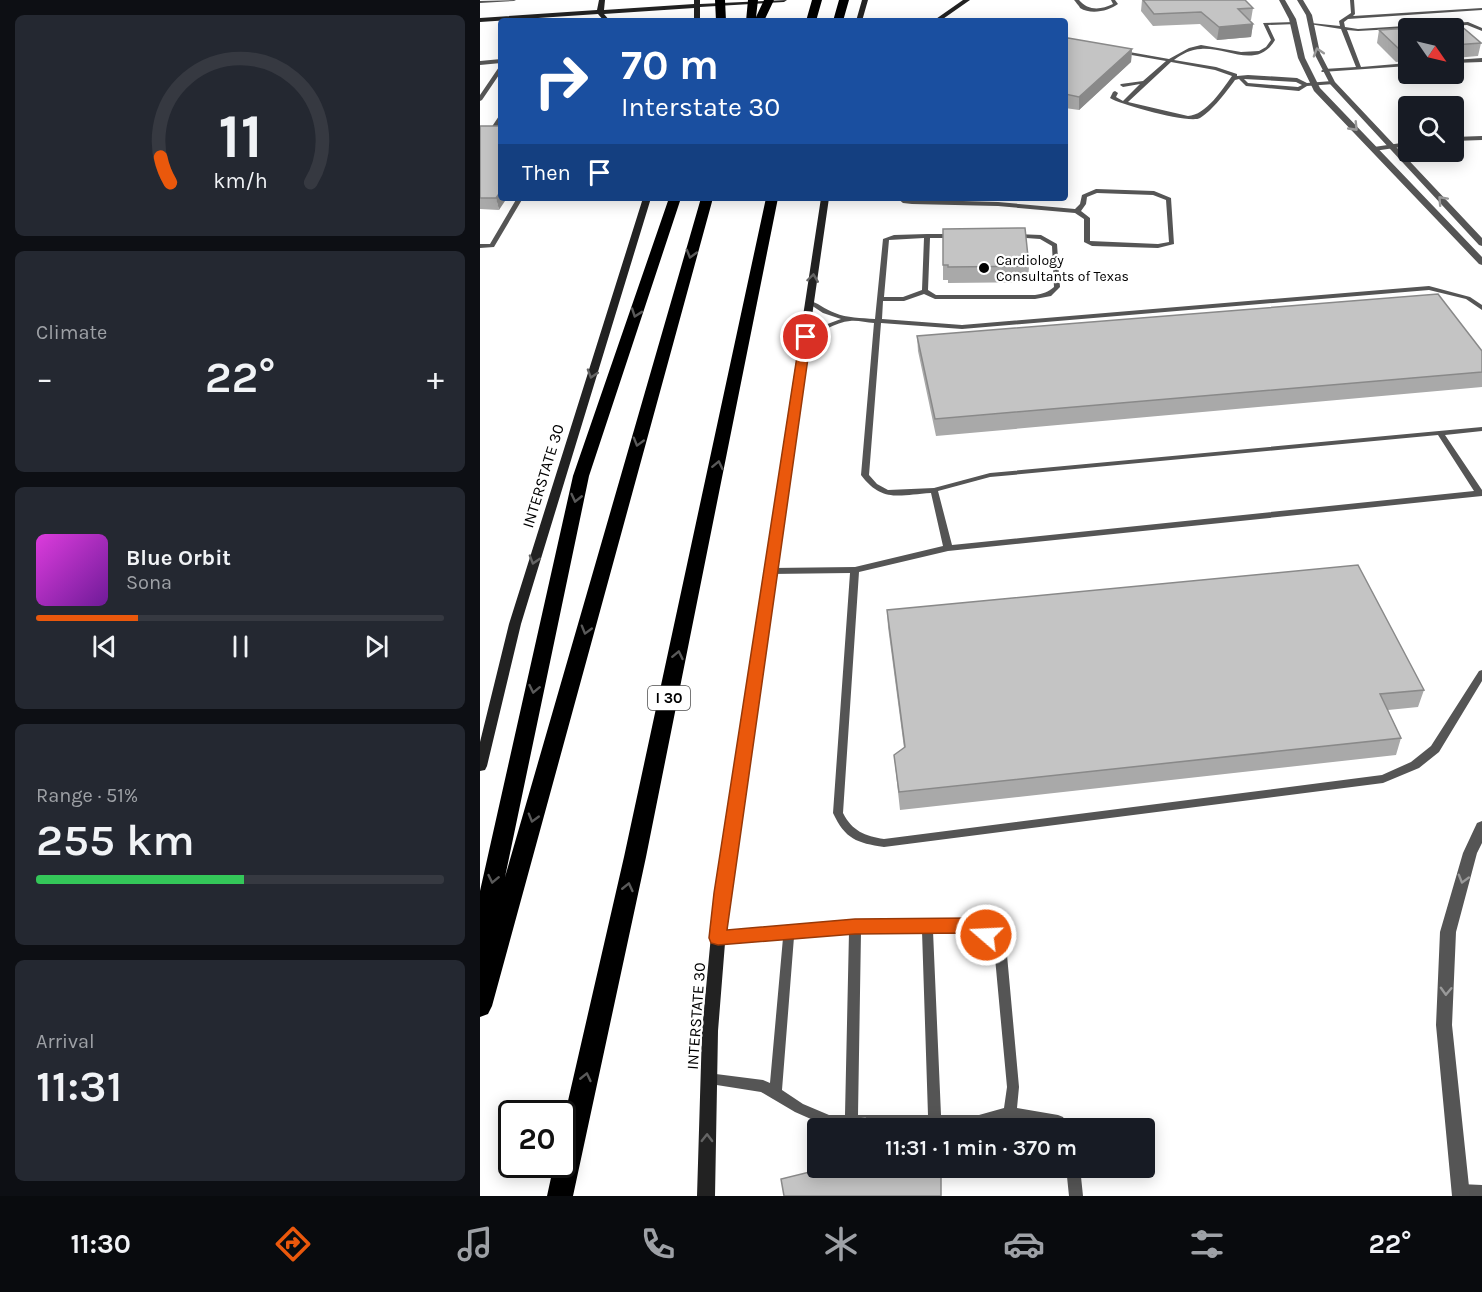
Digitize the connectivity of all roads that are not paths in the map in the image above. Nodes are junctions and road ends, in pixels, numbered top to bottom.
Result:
1 (514, 0) edge
2 (602, 0) edge
3 (696, 0) edge
4 (720, 0) edge
5 (753, 0) edge
6 (769, 0) edge
7 (784, 0) edge
8 (817, 0) edge
9 (844, 0) edge
10 (865, 0) edge
11 (967, 0) edge
12 (1076, 0) edge
13 (1113, 0) edge
14 (1281, 0) edge
15 (1300, 0) edge
16 (1352, 0) edge
17 (491, 1) edge
18 (480, 2) edge
19 (689, 3) edge
20 (1482, 9) edge
21 (601, 10) junction
22 (480, 15) edge
23 (504, 18) edge
24 (605, 18) edge
25 (697, 18) edge
26 (721, 18) edge
27 (751, 18) edge
28 (760, 18) edge
29 (812, 18) edge
30 (839, 18) edge
31 (860, 18) edge
32 (940, 18) edge
33 (1346, 18) junction
34 (498, 19) edge
35 (480, 20) edge
36 (1294, 23) junction
37 (1311, 24) junction
38 (1345, 28) junction
39 (1482, 30) edge
40 (1111, 50) edge
41 (1169, 60) junction
42 (1482, 60) edge
43 (498, 61) edge
44 (1464, 61) edge
45 (480, 63) edge
46 (1398, 66) edge
47 (1359, 68) junction
48 (1324, 71) junction
49 (498, 73) edge
50 (1234, 78) junction
51 (1146, 82) junction
52 (1332, 83) junction
53 (1311, 84) junction
54 (1123, 85) dead end
55 (1114, 93) dead end
56 (480, 99) edge
57 (1124, 103) junction
58 (498, 120) edge
59 (498, 128) edge
60 (1482, 138) edge
61 (1464, 139) edge
62 (1398, 146) edge
63 (1392, 147) junction
64 (1374, 148) junction
65 (518, 201) edge
66 (646, 201) edge
67 (674, 201) edge
68 (706, 201) edge
69 (771, 201) edge
70 (825, 201) edge
71 (903, 201) edge
72 (922, 202) joint
73 (1077, 211) junction
74 (960, 236) edge
75 (1006, 236) edge
76 (927, 237) junction
77 (1482, 243) edge
78 (480, 246) edge
79 (1482, 251) edge
80 (1472, 252) junction
81 (1482, 262) edge
82 (925, 291) junction
83 (882, 299) junction
84 (810, 302) junction
85 (1482, 308) edge
86 (845, 320) junction
87 (878, 321) junction
88 (806, 337) junction
89 (1482, 429) edge
90 (1440, 433) junction
91 (934, 490) junction
92 (1481, 493) edge
93 (948, 548) junction
94 (855, 570) junction
95 (771, 571) junction
96 (1482, 673) edge
97 (480, 766) edge
98 (1482, 827) edge
99 (927, 926) junction
100 (855, 927) junction
101 (789, 933) junction
102 (718, 938) junction
103 (481, 1004) edge
104 (708, 1079) junction
105 (775, 1093) junction
106 (1010, 1113) junction
107 (822, 1118) edge
108 (851, 1118) edge
109 (935, 1118) edge
110 (991, 1118) edge
111 (1041, 1118) edge
112 (1074, 1178) edge
113 (1482, 1192) edge
114 (1461, 1193) edge
115 (560, 1196) edge
116 (706, 1196) edge
117 (1076, 1196) edge

1 - 17 lane
2 - 21 main road
3 - 25 main road
4 - 26 highway
5 - 27 highway
6 - 28 highway
7 - 19 main road
8 - 29 highway
9 - 30 highway
10 - 31 main road
11 - 32 main road
12 - 13 lane
14 - 36 street
15 - 37 street
16 - 33 lane
17 - 18 lane
19 - 21 main road
20 - 33 lane
21 - 22 main road
21 - 23 main road
21 - 24 main road
33 - 38 lane
34 - 35 main road
36 - 37 street
36 - 41 lane
36 - 53 street
37 - 38 lane
48 -> 37 street
38 - 39 lane
38 - 47 lane
40 - 41 lane
41 - 50 lane
41 - 51 lane
42 - 44 lane
43 - 45 lane
46 - 47 lane
47 - 48 lane
48 - 52 street
49 - 56 lane
50 - 53 lane
50 - 57 lane
51 - 54 lane
51 - 57 lane
52 - 53 lane
52 - 63 street
53 -> 64 street
55 - 57 lane
58 - 59 lane
60 - 61 lane
62 - 63 lane
63 - 64 lane
77 -> 63 street
64 - 80 street
65 - 78 lane
66 -> 97 main road, INTERSTATE 30
67 -> 103 highway
68 -> 103 highway
115 -> 69 highway, I 30
84 -> 70 main road, INTERSTATE 30
71 - 72 lane
72 - 73 lane
73 - 73 lane
74 - 76 lane
75 - 82 lane
76 - 82 lane
76 - 83 lane
79 - 80 lane
80 - 81 street
82 - 83 lane
83 - 87 lane
84 - 86 lane
84 - 88 main road, INTERSTATE 30
85 - 87 lane
86 - 87 lane
86 - 88 lane
87 - 91 lane
88 - 95 main road, INTERSTATE 30
89 - 90 lane
90 - 91 lane
90 - 92 lane
91 - 93 lane
92 - 93 lane
93 - 94 lane
94 - 95 lane
94 - 96 lane
95 - 102 main road, INTERSTATE 30
98 -> 114 street
99 - 100 lane
99 - 106 lane
99 - 109 lane
100 - 101 lane
100 - 108 lane
101 - 102 lane
101 - 105 lane
102 - 104 main road, INTERSTATE 30
104 - 105 lane
116 -> 104 main road, INTERSTATE 30
105 - 107 lane
106 - 110 lane
106 - 111 lane
112 - 117 lane
113 - 114 lane

